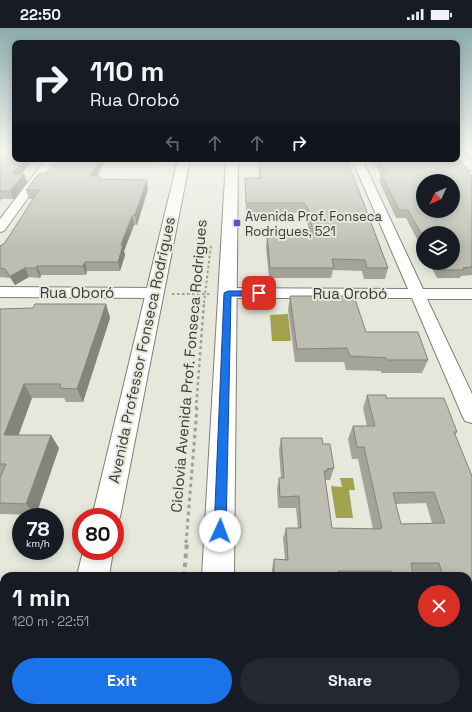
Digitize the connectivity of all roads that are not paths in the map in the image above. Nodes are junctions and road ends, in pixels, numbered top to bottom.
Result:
1 (33, 184) edge
2 (178, 184) edge
3 (231, 184) edge
4 (368, 184) edge
5 (0, 228) edge
6 (0, 292) edge
7 (154, 293) junction
8 (228, 293) junction
9 (472, 294) edge
10 (419, 295) junction
11 (472, 415) edge
12 (108, 508) edge
13 (96, 560) edge
14 (94, 572) edge
15 (218, 572) edge

1 - 5 street
2 - 7 highway, Avenida Professor Fonseca Rodrigues
3 - 8 highway
4 - 10 street
6 - 7 street, Rua Oboró
7 - 12 highway, Avenida Professor Fonseca Rodrigues
8 - 10 street, Rua Orobó
8 - 15 highway
9 - 10 street, Rua Orobó
10 - 11 street
13 - 14 highway

